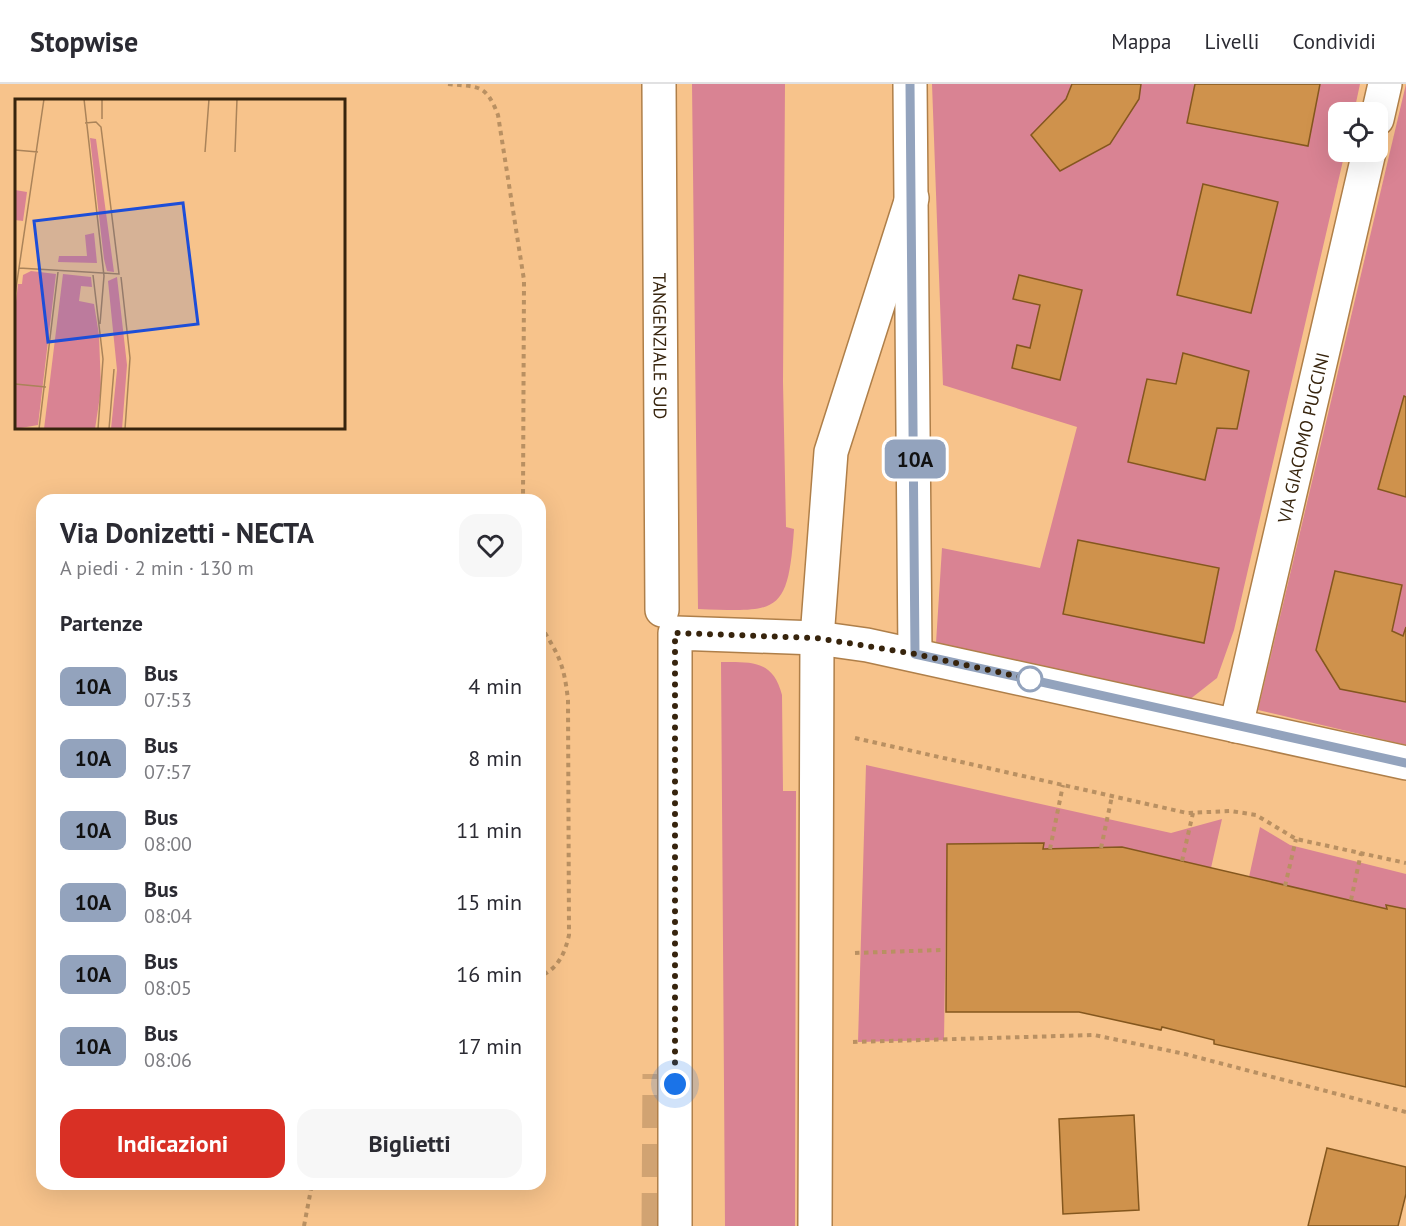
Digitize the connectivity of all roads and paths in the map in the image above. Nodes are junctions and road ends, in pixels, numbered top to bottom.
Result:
1 (448, 84) edge
2 (659, 84) edge
3 (910, 84) edge
4 (1385, 84) edge
5 (1381, 102) edge
6 (1368, 162) edge
7 (912, 198) junction
8 (523, 494) edge
9 (662, 610) dead end
10 (546, 633) edge
11 (817, 638) junction
12 (915, 654) junction
13 (1236, 726) junction
14 (851, 738) dead end
15 (1406, 763) edge
16 (1063, 785) junction
17 (1112, 796) junction
18 (1193, 813) junction
19 (1296, 838) junction
20 (1101, 848) dead end
21 (1050, 849) dead end
22 (1361, 853) junction
23 (1182, 861) dead end
24 (1406, 863) edge
25 (1285, 885) dead end
26 (1351, 900) dead end
27 (941, 950) dead end
28 (851, 954) dead end
29 (546, 974) edge
30 (850, 1031) dead end
31 (1406, 1112) edge
32 (311, 1190) edge
33 (304, 1226) edge
34 (675, 1226) edge
35 (815, 1226) edge

1 - 8 path
2 - 9 main road, TANGENZIALE SUD
3 - 7 main road
4 - 5 main road
6 - 13 main road, VIA GIACOMO PUCCINI
7 - 11 main road
7 - 12 main road
10 - 29 path
11 - 12 main road
11 - 34 main road
11 - 35 main road
12 - 13 main road
13 - 15 main road
14 - 16 path
16 - 17 path
16 - 21 path
17 - 18 path
17 - 20 path
18 - 19 path
18 - 23 path
19 - 22 path
19 - 25 path
22 - 24 path
22 - 26 path
27 - 28 path
30 - 31 path
32 - 33 path

